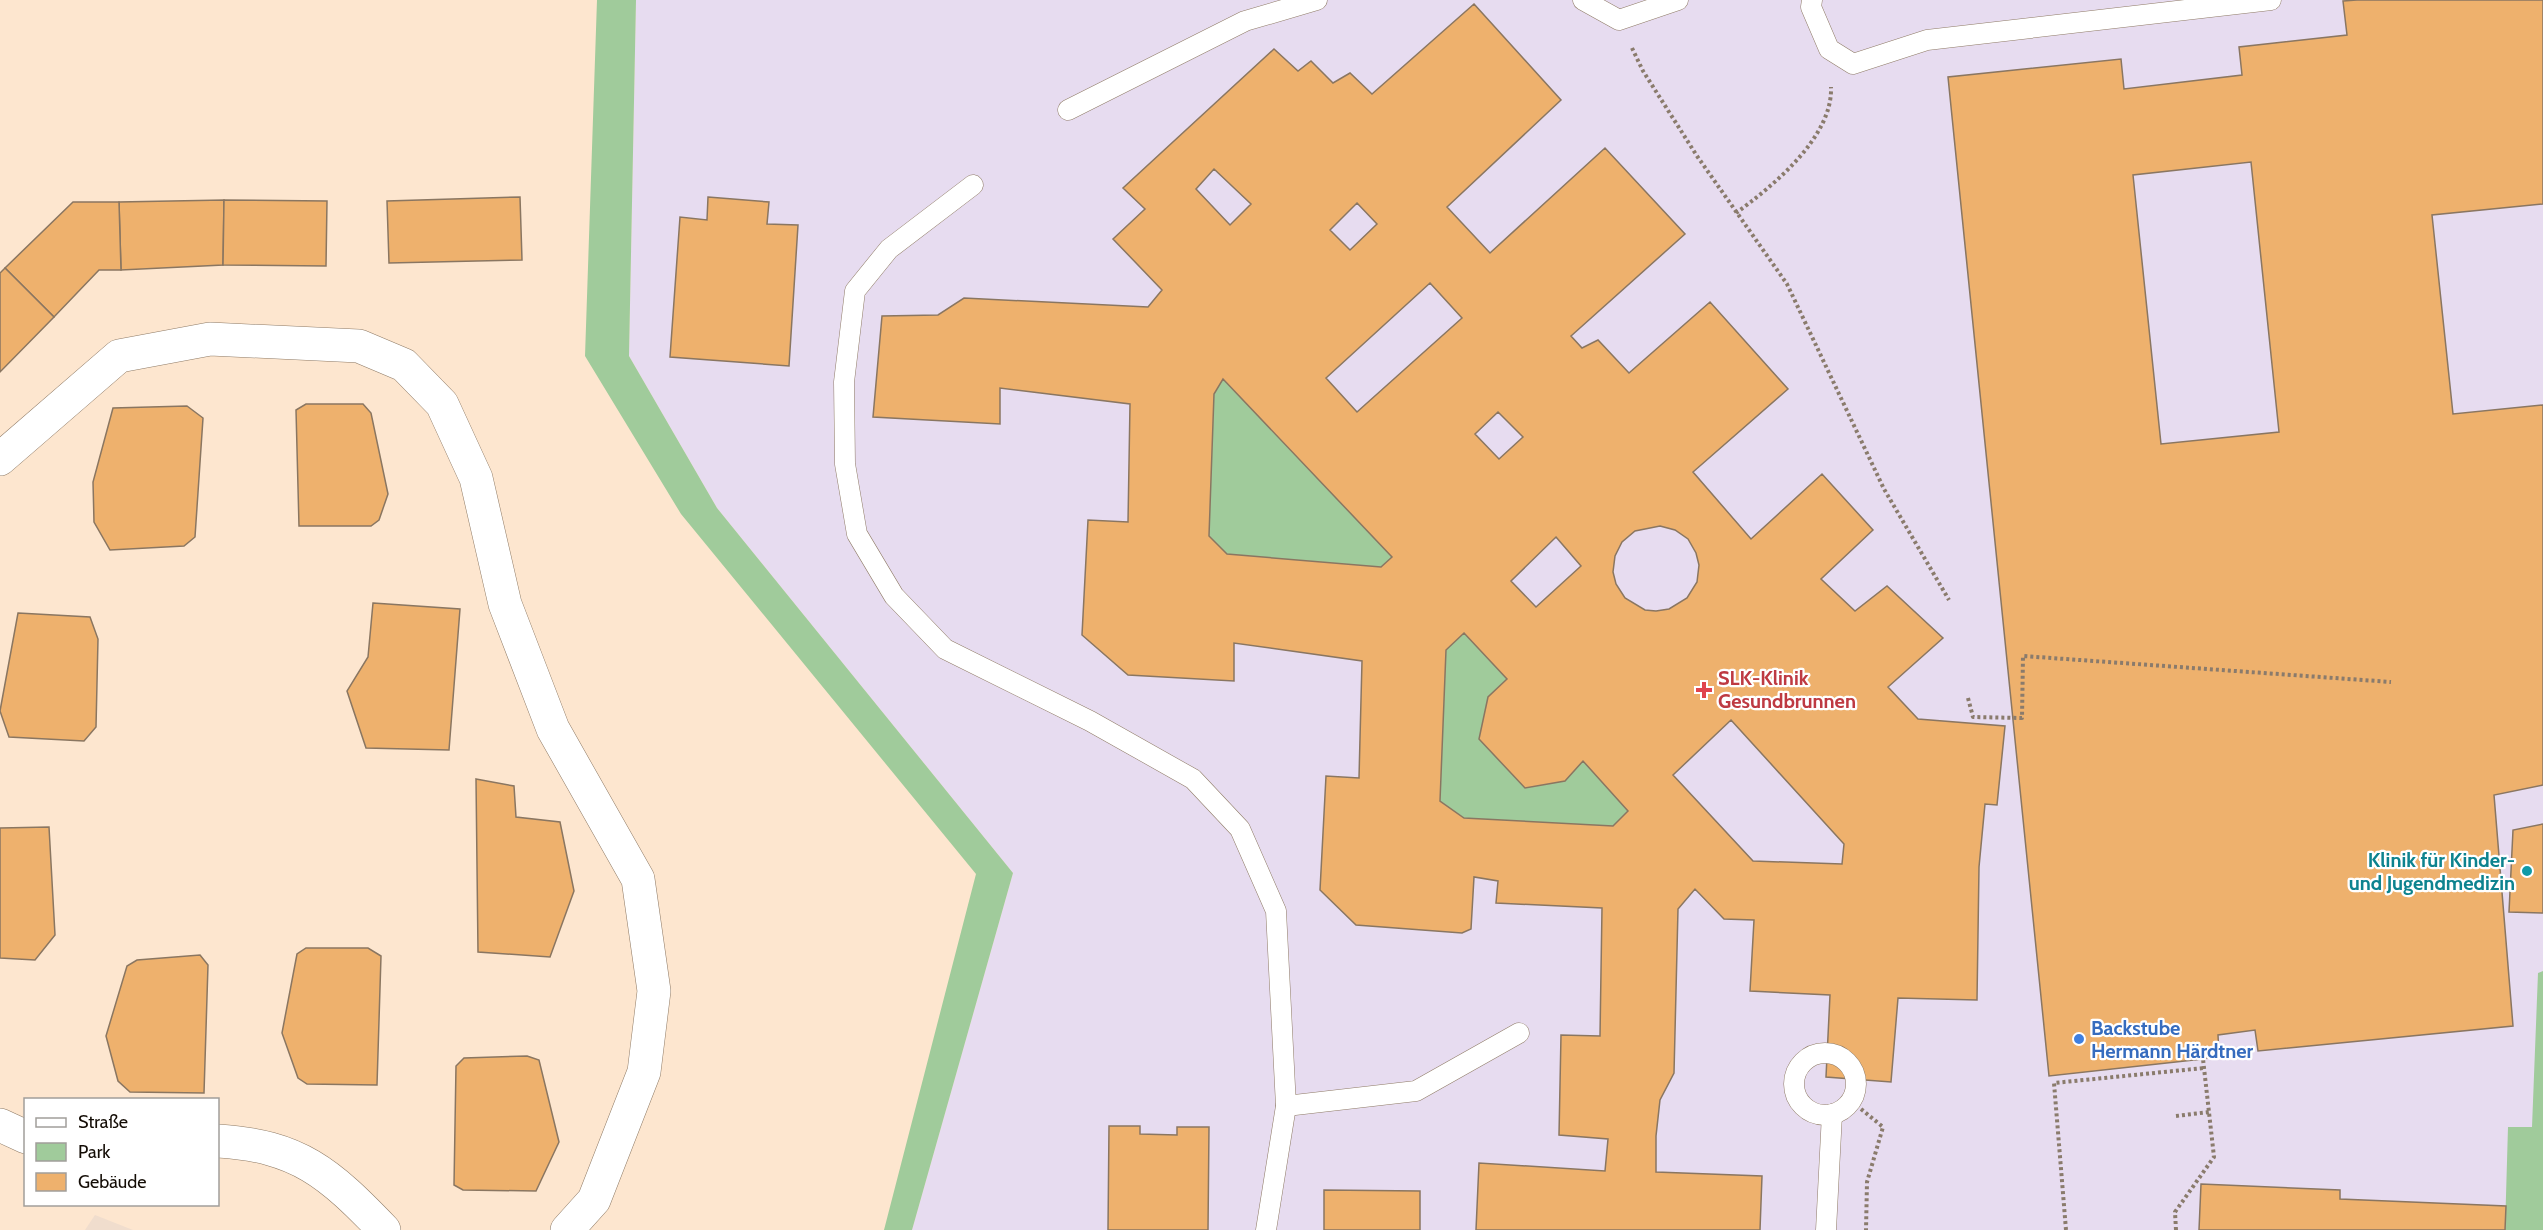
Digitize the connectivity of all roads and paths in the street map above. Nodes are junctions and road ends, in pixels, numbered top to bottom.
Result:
1 (1317, 0) edge
2 (1583, 0) edge
3 (1678, 0) edge
4 (1812, 0) edge
5 (2271, 0) edge
6 (1620, 20) junction
7 (1829, 49) junction
8 (1068, 110) dead end
9 (973, 185) dead end
10 (1736, 213) junction
11 (0, 459) edge
12 (1949, 600) dead end
13 (2391, 682) dead end
14 (1968, 698) dead end
15 (1519, 1033) dead end
16 (2203, 1059) dead end
17 (2204, 1068) junction
18 (1851, 1101) junction
19 (1286, 1106) junction
20 (2209, 1112) junction
21 (1832, 1114) junction
22 (2176, 1116) dead end
23 (0, 1125) edge
24 (24, 1136) edge
25 (219, 1142) edge
26 (384, 1230) edge
27 (567, 1230) edge
28 (1266, 1230) edge
29 (1826, 1230) edge
30 (1866, 1230) edge
31 (2066, 1230) edge
32 (2176, 1230) edge

1 - 8 lane
2 - 6 lane
3 - 6 lane
4 - 7 lane
5 - 7 lane
6 - 10 path
7 - 10 path
9 - 19 lane
10 - 12 path
11 - 27 street
13 - 14 path
15 - 19 lane
16 - 17 path
17 - 20 path
17 - 31 path
18 - 21 lane
18 - 21 lane
18 - 30 path
19 - 28 lane
20 - 22 path
20 - 32 path
21 - 29 lane
23 - 24 street
25 - 26 street

